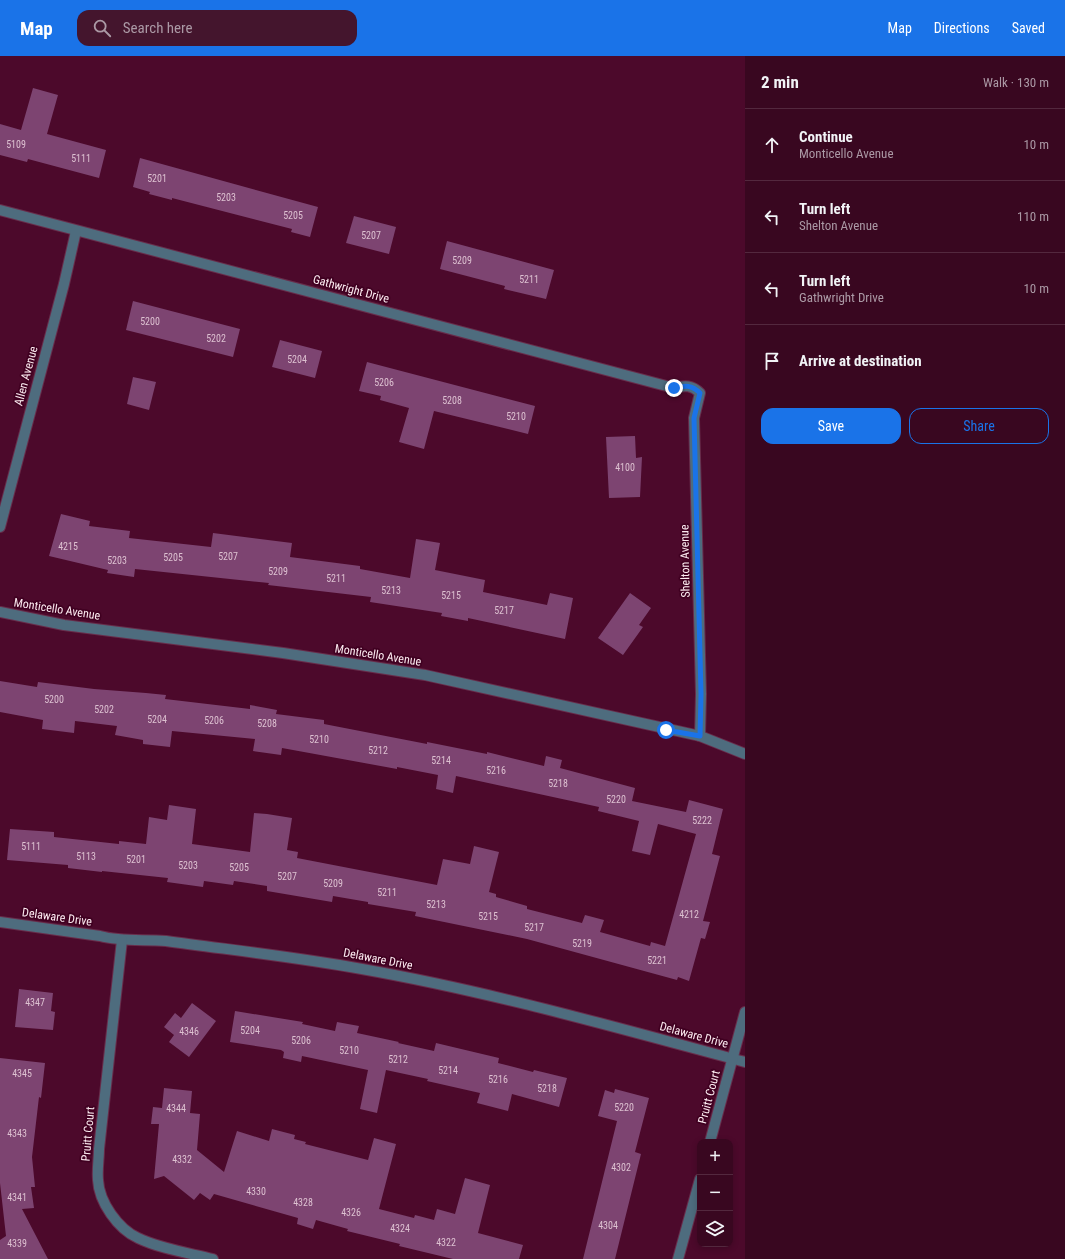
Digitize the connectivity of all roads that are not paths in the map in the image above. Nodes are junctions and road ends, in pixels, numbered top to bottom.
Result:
1 (0, 210) edge
2 (76, 231) junction
3 (695, 388) joint
4 (0, 527) edge
5 (0, 612) edge
6 (700, 736) junction
7 (745, 754) edge
8 (0, 922) edge
9 (122, 940) junction
10 (745, 1012) edge
11 (733, 1059) junction
12 (745, 1062) edge
13 (711, 1139) edge
14 (697, 1190) edge
15 (213, 1259) edge
16 (678, 1259) edge

1 - 2 street, Gathwright Drive
2 - 3 street, Gathwright Drive
2 - 4 street, Allen Avenue
3 - 6 street, Shelton Avenue
5 - 6 street, Monticello Avenue
6 - 7 street, Monticello Avenue
8 - 9 street, Delaware Drive
9 - 11 street, Delaware Drive
9 - 15 street, Pruitt Court
10 - 11 street
11 - 12 street, Delaware Drive
11 - 13 street, Pruitt Court
14 - 16 street

